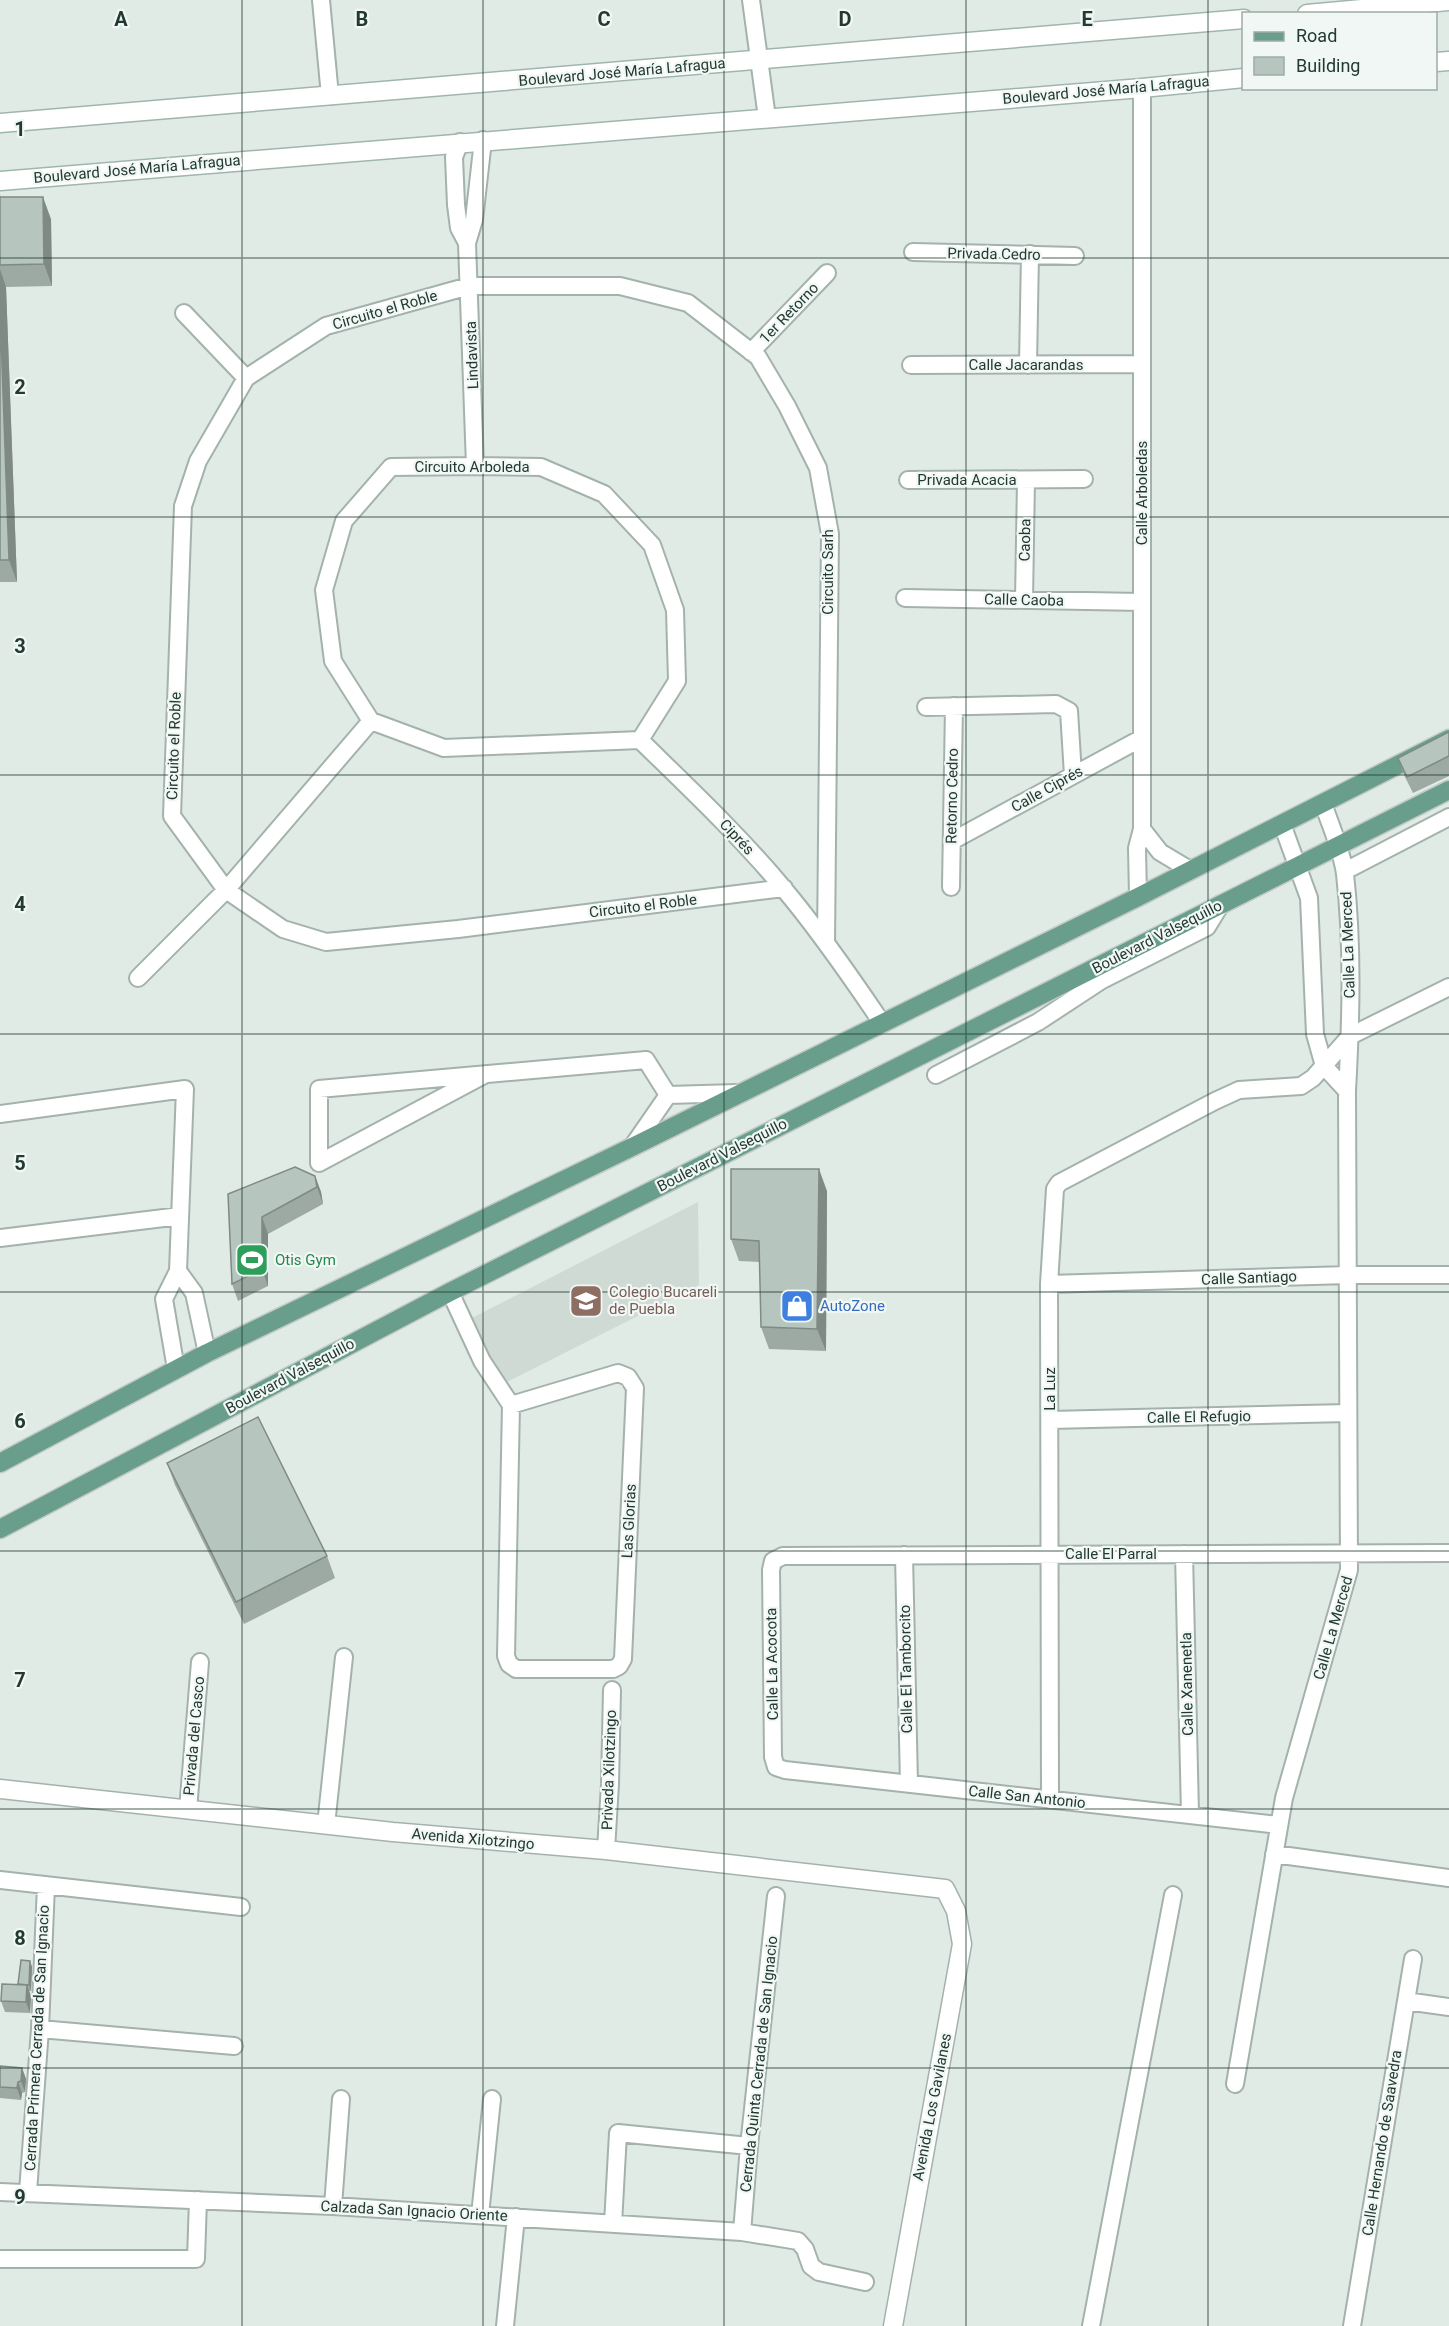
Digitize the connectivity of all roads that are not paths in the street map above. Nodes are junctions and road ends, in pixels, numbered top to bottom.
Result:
1 (321, 0) edge
2 (751, 0) edge
3 (1442, 1) edge
4 (1328, 12) edge
5 (1242, 19) edge
6 (759, 61) junction
7 (1242, 78) edge
8 (1142, 88) junction
9 (330, 96) junction
10 (767, 118) junction
11 (0, 123) edge
12 (483, 140) junction
13 (460, 142) junction
14 (0, 181) edge
15 (467, 243) junction
16 (913, 252) dead end
17 (1030, 254) junction
18 (1075, 256) dead end
19 (827, 273) dead end
20 (469, 286) junction
21 (184, 313) dead end
22 (751, 352) junction
23 (1142, 364) junction
24 (911, 365) dead end
25 (1028, 365) junction
26 (246, 378) junction
27 (476, 466) junction
28 (1084, 479) dead end
29 (908, 480) dead end
30 (1026, 480) junction
31 (905, 598) dead end
32 (1024, 600) junction
33 (1142, 602) junction
34 (954, 706) junction
35 (926, 707) dead end
36 (371, 721) junction
37 (1142, 738) junction
38 (1449, 739) edge
39 (640, 740) junction
40 (1073, 775) junction
41 (1449, 790) edge
42 (1323, 803) junction
43 (1449, 817) edge
44 (1282, 824) junction
45 (1142, 829) junction
46 (952, 841) junction
47 (1337, 846) junction
48 (1297, 867) junction
49 (1190, 870) junction
50 (1345, 871) junction
51 (951, 887) dead end
52 (783, 888) junction
53 (226, 890) junction
54 (1138, 897) junction
55 (826, 942) junction
56 (1099, 974) junction
57 (138, 978) dead end
58 (1449, 987) edge
59 (882, 1023) junction
60 (1350, 1036) junction
61 (1324, 1066) junction
62 (486, 1074) junction
63 (936, 1075) dead end
64 (1347, 1091) junction
65 (737, 1093) junction
66 (668, 1095) junction
67 (0, 1114) edge
68 (632, 1147) junction
69 (180, 1216) junction
70 (0, 1238) edge
71 (178, 1271) junction
72 (1348, 1275) junction
73 (1449, 1275) edge
74 (1049, 1284) junction
75 (450, 1292) junction
76 (207, 1353) junction
77 (176, 1369) junction
78 (511, 1405) junction
79 (1348, 1413) junction
80 (1050, 1420) junction
81 (0, 1463) edge
82 (0, 1529) edge
83 (1449, 1553) edge
84 (1184, 1554) junction
85 (1349, 1554) junction
86 (904, 1555) junction
87 (1050, 1555) junction
88 (773, 1561) joint
89 (344, 1657) dead end
90 (200, 1662) dead end
91 (612, 1690) dead end
92 (776, 1767) joint
93 (909, 1784) junction
94 (0, 1790) edge
95 (1050, 1800) junction
96 (189, 1810) junction
97 (1190, 1814) junction
98 (326, 1825) junction
99 (1279, 1825) junction
100 (606, 1850) junction
101 (1274, 1854) junction
102 (1449, 1878) edge
103 (0, 1880) edge
104 (46, 1885) junction
105 (945, 1889) joint
106 (1173, 1895) dead end
107 (776, 1896) dead end
108 (241, 1907) dead end
109 (1413, 1959) dead end
110 (1406, 2001) junction
111 (1449, 2007) edge
112 (40, 2029) junction
113 (234, 2046) dead end
114 (1235, 2084) dead end
115 (341, 2099) dead end
116 (492, 2099) dead end
117 (749, 2146) junction
118 (0, 2192) edge
119 (28, 2192) junction
120 (198, 2200) junction
121 (333, 2206) junction
122 (480, 2215) junction
123 (516, 2217) junction
124 (613, 2224) junction
125 (742, 2232) junction
126 (0, 2259) edge
127 (865, 2282) dead end
128 (505, 2326) edge
129 (892, 2326) edge
130 (1091, 2326) edge
131 (1352, 2326) edge

1 - 9 street
2 - 6 street
3 - 4 main road
5 - 6 main road, Boulevard José María Lafragua
6 - 9 main road, Boulevard José María Lafragua
6 - 10 street
7 - 8 main road, Boulevard José María Lafragua
8 - 10 main road, Boulevard José María Lafragua
8 - 23 street, Calle Arboledas
9 - 11 main road, Boulevard José María Lafragua
10 - 12 main road, Boulevard José María Lafragua
12 - 13 main road, Boulevard José María Lafragua
12 - 15 street, Lindavista
13 - 14 main road, Boulevard José María Lafragua
13 - 15 street, Lindavista
15 - 20 street, Lindavista
16 - 17 street, Privada Cedro
17 - 18 street, Privada Cedro
17 - 25 street
19 - 22 street, 1er Retorno
20 - 22 street, Circuito Sarh
20 - 26 street, Circuito el Roble
20 - 27 street, Lindavista
21 - 26 street
22 - 55 street, Circuito Sarh
23 - 25 street, Calle Jacarandas
23 - 33 street, Calle Arboledas
24 - 25 street, Calle Jacarandas
26 - 53 street, Circuito el Roble
27 - 36 street, Circuito Arboleda
27 - 39 street, Circuito Arboleda
28 - 30 street
29 - 30 street, Privada Acacia
30 - 32 street, Caoba
31 - 32 street, Calle Caoba
32 - 33 street, Calle Caoba
33 - 37 street, Calle Arboledas
34 - 35 street
34 - 40 street
34 - 46 street, Retorno Cedro
36 - 39 street
36 - 53 street
37 - 40 street, Calle Ciprés
37 - 45 street, Calle Arboledas
38 - 42 main road
39 - 52 street, Ciprés
40 - 46 street, Calle Ciprés
41 - 47 main road, Boulevard Valsequillo
42 - 44 main road
42 - 47 street, Calle La Merced
43 - 50 street
44 - 48 street
44 - 49 main road
45 - 49 street
45 - 54 street, Calle Arboledas
46 - 51 street, Retorno Cedro
47 - 48 main road, Boulevard Valsequillo
47 - 50 street, Calle La Merced
48 - 56 main road, Boulevard Valsequillo
48 - 61 street
49 - 54 main road
50 - 60 street, Calle La Merced
52 - 53 street, Circuito el Roble
52 - 55 street, Ciprés
53 - 57 street
54 - 59 main road
55 - 59 street
56 - 63 street
56 - 75 main road, Boulevard Valsequillo
58 - 60 street
59 - 65 main road
60 - 61 street
60 - 64 street, Calle La Merced
61 - 64 street
61 - 74 street, La Luz
62 - 62 street
62 - 66 street
64 - 72 street, Calle La Merced
65 - 66 street
65 - 68 main road
66 - 68 street
67 - 69 street
68 - 76 main road
69 - 70 street
69 - 71 street
71 - 76 street
71 - 77 street
72 - 73 street, Calle Santiago
72 - 74 street, Calle Santiago
72 - 79 street, Calle La Merced
74 - 80 street, La Luz
75 - 78 street
75 - 82 main road, Boulevard Valsequillo
76 - 77 main road
77 - 81 main road
78 - 78 street, Las Glorias
79 - 80 street, Calle El Refugio
79 - 85 street, Calle La Merced
80 - 87 street, La Luz
83 - 85 street, Calle El Parral
84 - 85 street, Calle El Parral
84 - 87 street, Calle El Parral
84 - 97 street, Calle Xanenetla
85 - 99 street, Calle La Merced
86 - 87 street, Calle El Parral
86 - 88 street, Calle El Parral
86 - 93 street, Calle El Tamborcito
87 - 95 street, La Luz
88 - 92 street, Calle La Acocota
89 - 98 street
90 - 96 street, Privada del Casco
91 - 100 street, Privada Xilotzingo
92 - 93 street, Calle San Antonio
93 - 95 street, Calle San Antonio
94 - 96 main road, Avenida Xilotzingo
95 - 97 street, Calle San Antonio
96 - 98 main road, Avenida Xilotzingo
97 - 99 street, Calle San Antonio
98 - 100 main road, Avenida Xilotzingo
99 - 101 street, Calle La Merced
100 - 105 main road, Avenida Xilotzingo
101 - 102 street
101 - 114 street, Calle La Merced
103 - 104 street
104 - 108 street
104 - 112 street, Cerrada Primera Cerrada de San Ignacio
105 - 129 main road, Avenida Los Gavilanes
106 - 130 street
107 - 117 street, Cerrada Quinta Cerrada de San Ignacio
109 - 110 street, Calle Hernando de Saavedra
110 - 111 street
110 - 131 street, Calle Hernando de Saavedra
112 - 113 street
112 - 119 street, Cerrada Primera Cerrada de San Ignacio
115 - 121 street
116 - 122 street
117 - 124 street
117 - 125 street, Cerrada Quinta Cerrada de San Ignacio
118 - 119 street, Calzada San Ignacio Oriente
119 - 120 street, Calzada San Ignacio Oriente
120 - 121 street, Calzada San Ignacio Oriente
120 - 126 street
121 - 122 street, Calzada San Ignacio Oriente
122 - 123 street, Calzada San Ignacio Oriente
123 - 124 street, Calzada San Ignacio Oriente
123 - 128 street
124 - 125 street, Calzada San Ignacio Oriente
125 - 127 street, Calzada San Ignacio Oriente

